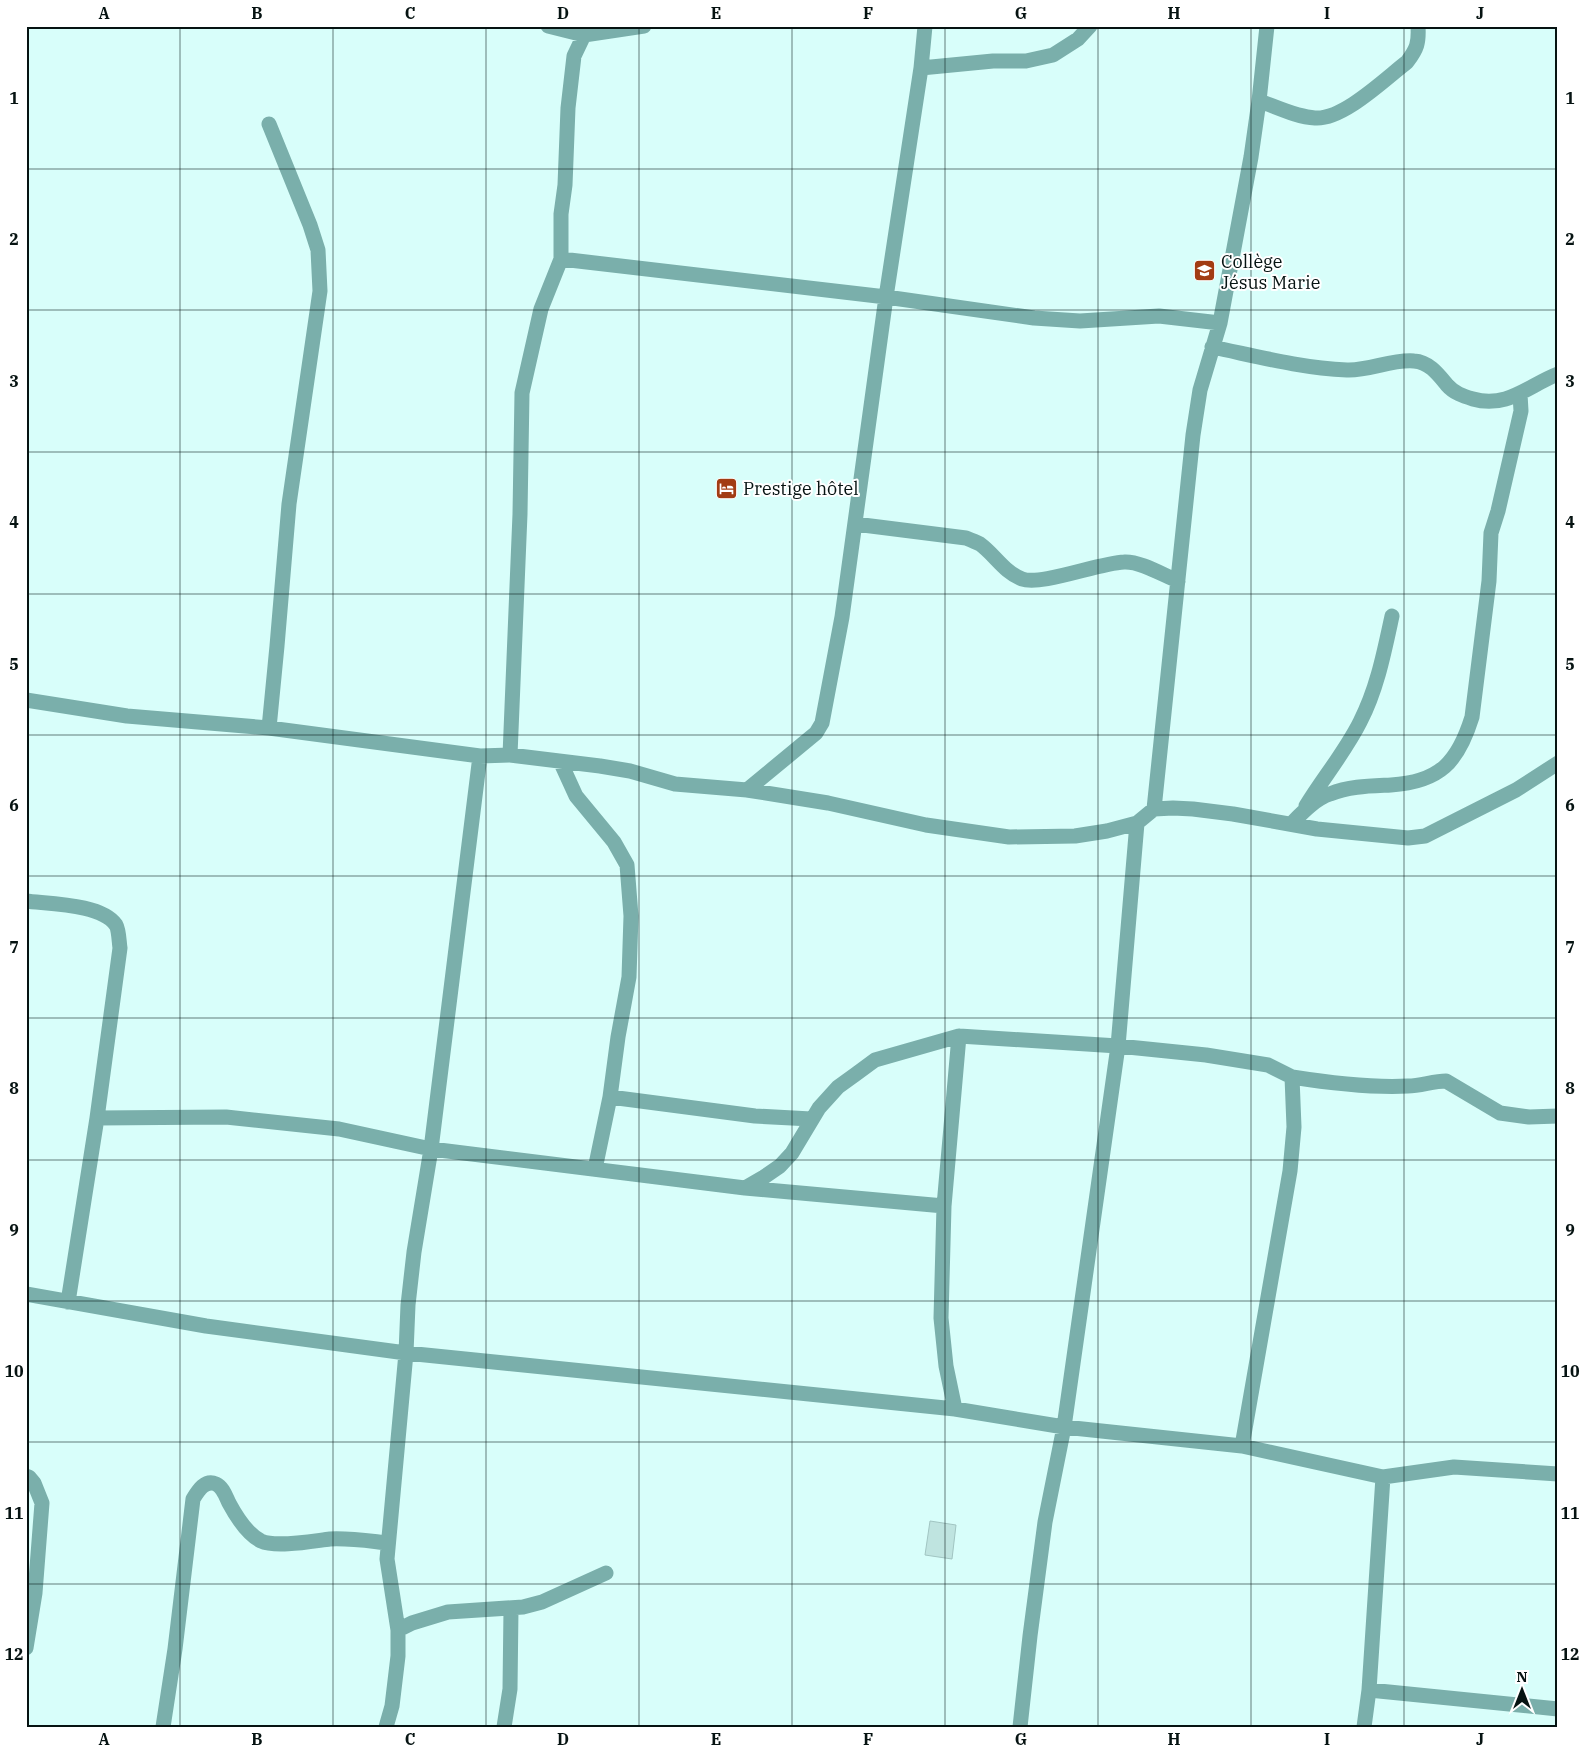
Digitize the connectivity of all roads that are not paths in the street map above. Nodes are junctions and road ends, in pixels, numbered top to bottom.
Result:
1 (548, 26) edge
2 (644, 26) edge
3 (925, 26) edge
4 (1090, 26) edge
5 (1267, 26) edge
6 (1418, 26) edge
7 (585, 31) edge
8 (921, 68) junction
9 (1259, 101) junction
10 (269, 124) dead end
11 (561, 259) junction
12 (886, 297) junction
13 (1220, 323) junction
14 (1212, 347) junction
15 (1557, 373) edge
16 (1520, 394) junction
17 (855, 524) junction
18 (1178, 581) junction
19 (1392, 616) dead end
20 (26, 700) edge
21 (269, 728) junction
22 (510, 755) junction
23 (480, 756) junction
24 (560, 761) junction
25 (1558, 763) edge
26 (747, 790) junction
27 (1154, 809) junction
28 (1304, 810) junction
29 (1137, 823) junction
30 (1291, 824) junction
31 (26, 901) edge
32 (959, 1036) junction
33 (1118, 1046) junction
34 (1292, 1077) junction
35 (610, 1097) junction
36 (1558, 1116) edge
37 (97, 1118) junction
38 (811, 1119) junction
39 (432, 1149) junction
40 (595, 1169) junction
41 (745, 1188) junction
42 (944, 1206) junction
43 (26, 1294) edge
44 (68, 1302) junction
45 (406, 1353) junction
46 (955, 1408) junction
47 (1064, 1427) junction
48 (1242, 1446) junction
49 (1558, 1474) edge
50 (26, 1476) edge
51 (1383, 1477) junction
52 (388, 1543) junction
53 (606, 1573) dead end
54 (511, 1609) junction
55 (398, 1630) junction
56 (26, 1648) edge
57 (1369, 1690) junction
58 (1558, 1709) edge
59 (163, 1727) edge
60 (386, 1727) edge
61 (504, 1727) edge
62 (1020, 1727) edge
63 (1364, 1727) edge

1 - 7 street
2 - 7 street
3 - 8 street
4 - 8 street
5 - 9 street
6 - 9 street
7 - 11 street
8 - 12 street
9 - 13 street
10 - 21 street
11 - 12 street
11 - 22 street
12 - 13 street
12 - 17 street
13 - 14 street
14 - 16 street
14 - 18 street
15 - 16 street
16 - 28 street
17 - 18 street
17 - 26 street
18 - 27 street
19 - 28 street
20 - 21 street
21 - 23 street
22 - 23 street
22 - 24 street
23 - 39 street
24 - 26 street
24 - 35 street
25 - 30 street
26 - 29 street
27 - 29 street
27 - 30 street
28 - 30 street
29 - 33 street
31 - 37 street
32 - 33 street
32 - 38 street
32 - 42 street
33 - 34 street
33 - 47 street
34 - 36 street
34 - 48 street
35 - 38 street
35 - 40 street
37 - 39 street
37 - 44 street
38 - 41 street
39 - 40 street
39 - 45 street
40 - 41 street
41 - 42 street
42 - 46 street
43 - 44 street
44 - 45 street
45 - 46 street
45 - 52 street
46 - 47 street
47 - 48 street
47 - 62 street
48 - 51 street
49 - 51 street
50 - 56 street
51 - 57 street
52 - 55 street
52 - 59 street
53 - 54 street
54 - 55 street
54 - 61 street
55 - 60 street
57 - 58 street
57 - 63 street

